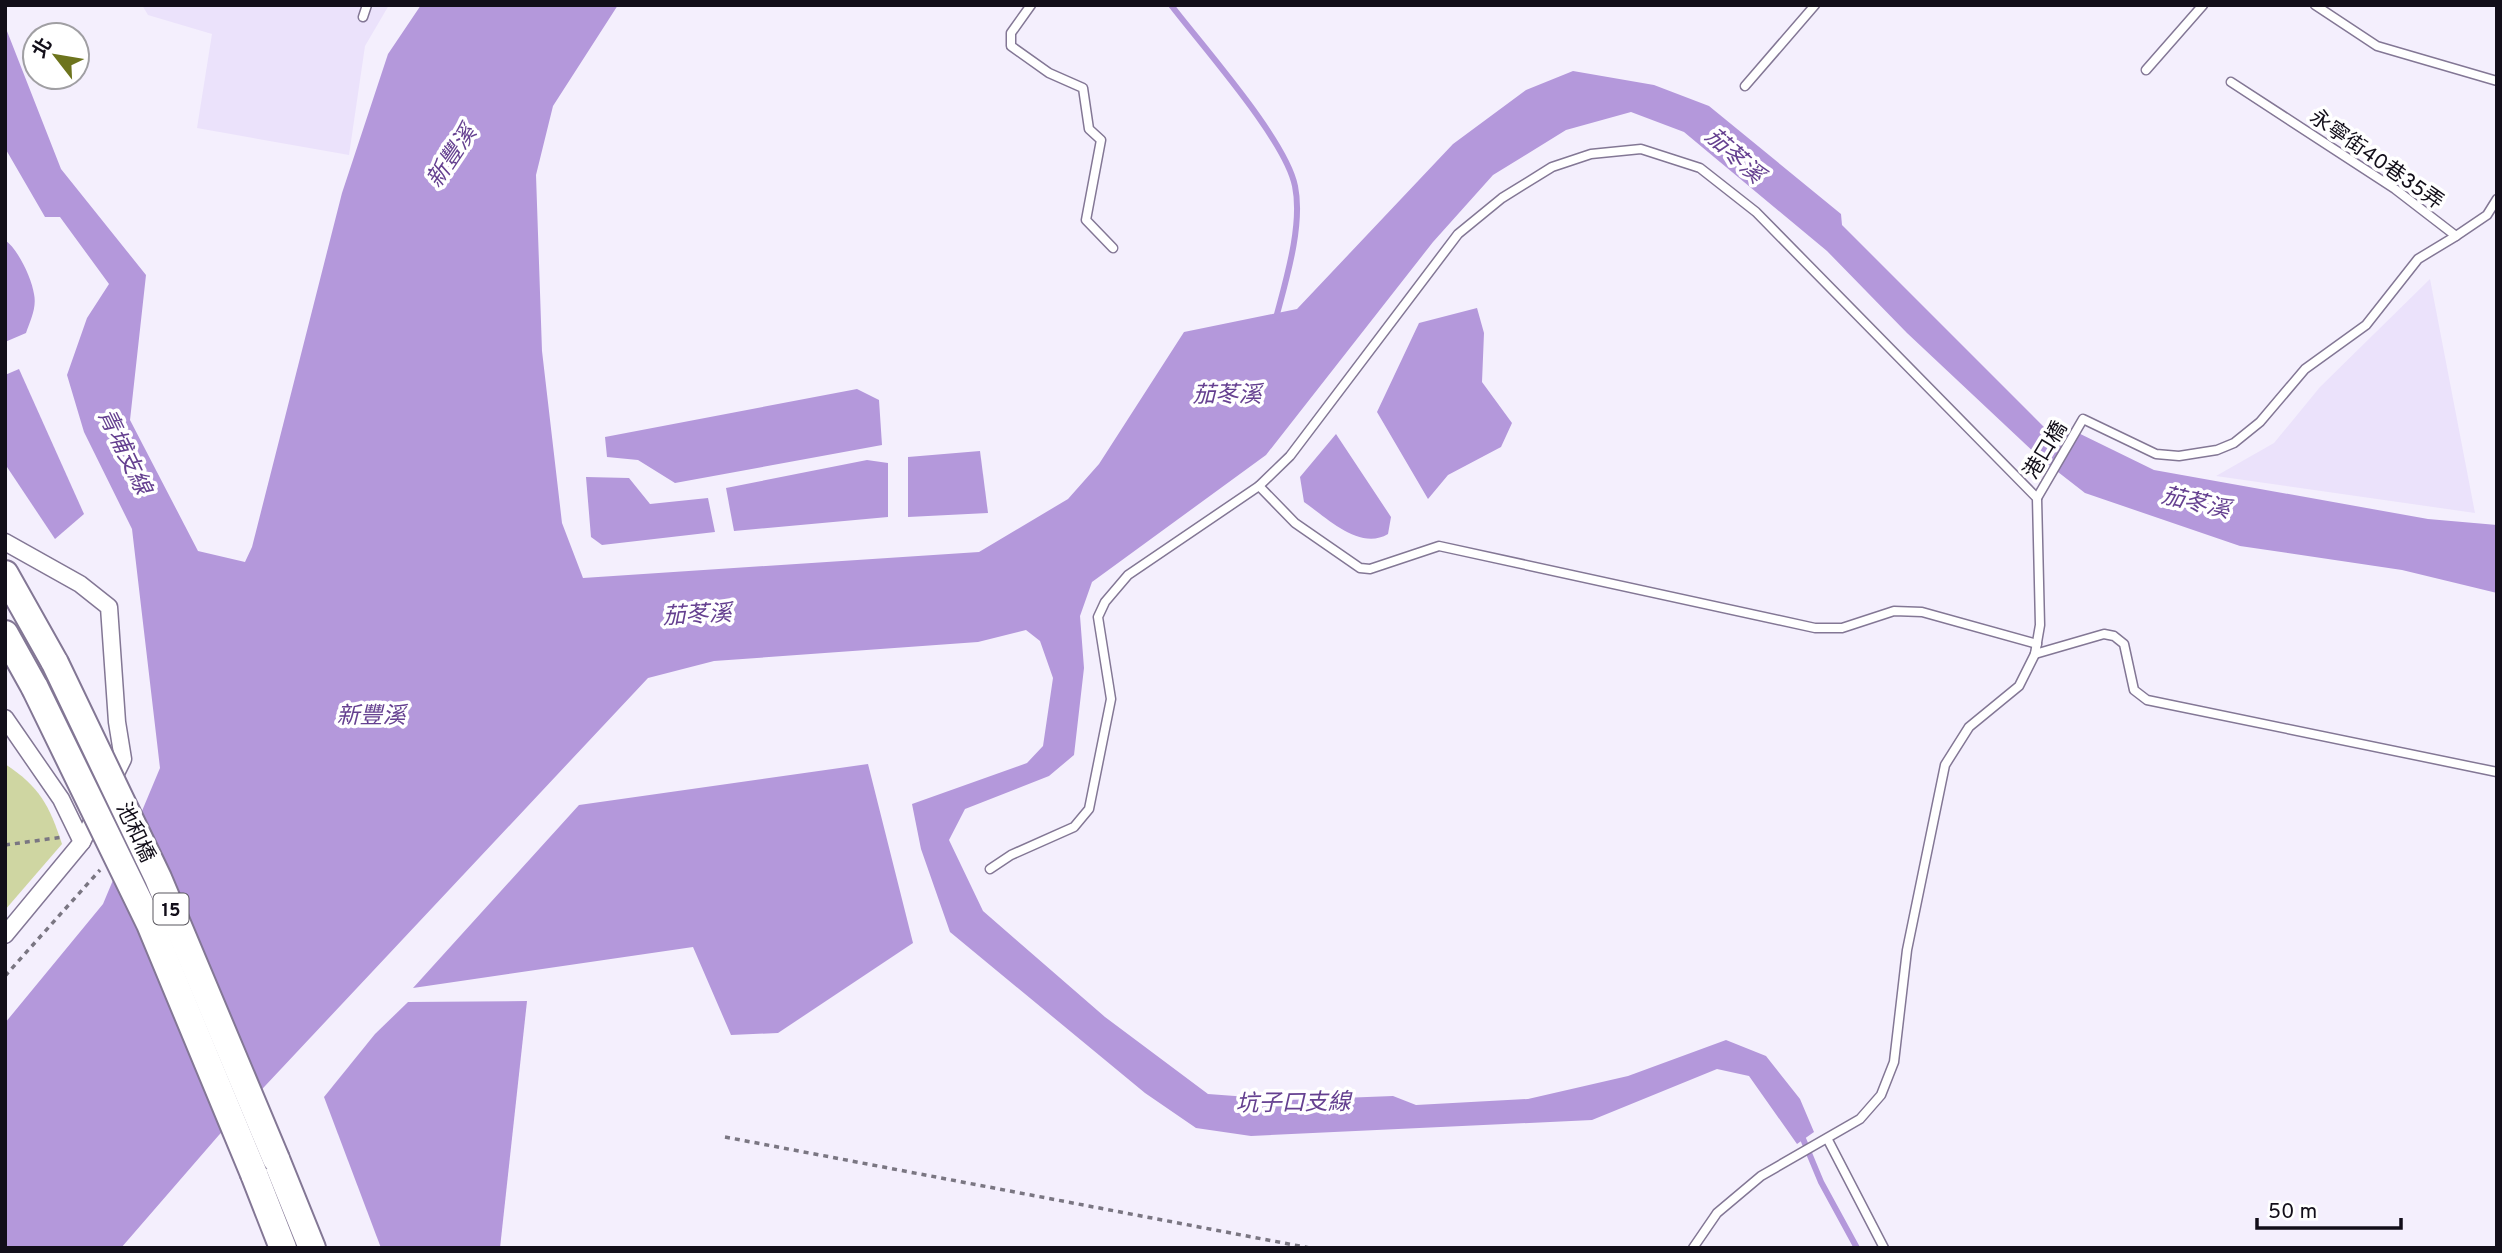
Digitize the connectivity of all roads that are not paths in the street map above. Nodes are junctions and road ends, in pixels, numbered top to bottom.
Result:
1 (367, 5) edge
2 (1031, 5) edge
3 (1815, 5) edge
4 (2203, 5) edge
5 (2315, 5) edge
6 (363, 16) dead end
7 (2146, 69) dead end
8 (2497, 81) edge
9 (2231, 82) dead end
10 (1745, 86) dead end
11 (2497, 200) edge
12 (2456, 236) junction
13 (1113, 248) dead end
14 (1259, 486) junction
15 (2037, 498) junction
16 (5, 542) edge
17 (5, 574) edge
18 (5, 634) edge
19 (2037, 644) junction
20 (2035, 654) junction
21 (5, 718) edge
22 (2497, 772) edge
23 (108, 790) junction
24 (61, 799) junction
25 (72, 841) junction
26 (990, 869) dead end
27 (5, 935) edge
28 (1828, 1140) junction
29 (283, 1248) edge
30 (312, 1248) edge
31 (1693, 1248) edge
32 (1884, 1248) edge

1 - 6 lane
2 - 13 lane
3 - 10 lane
4 - 7 lane
5 - 8 lane
9 - 12 lane, 永寧街40巷35弄
11 - 12 lane, 永寧街40巷35弄
12 - 15 lane, 港口橋
14 - 15 lane
14 - 19 lane
14 - 26 lane
15 - 19 lane
16 - 23 street
17 - 30 main road, 池和橋 / 15, bridge
18 - 29 main road, 池和橋 / 15, bridge
19 - 20 lane
20 - 22 lane
20 - 28 lane
21 - 24 street
23 - 24 street
23 - 25 street
24 - 25 street
25 - 27 street
28 - 31 lane
28 - 32 lane

